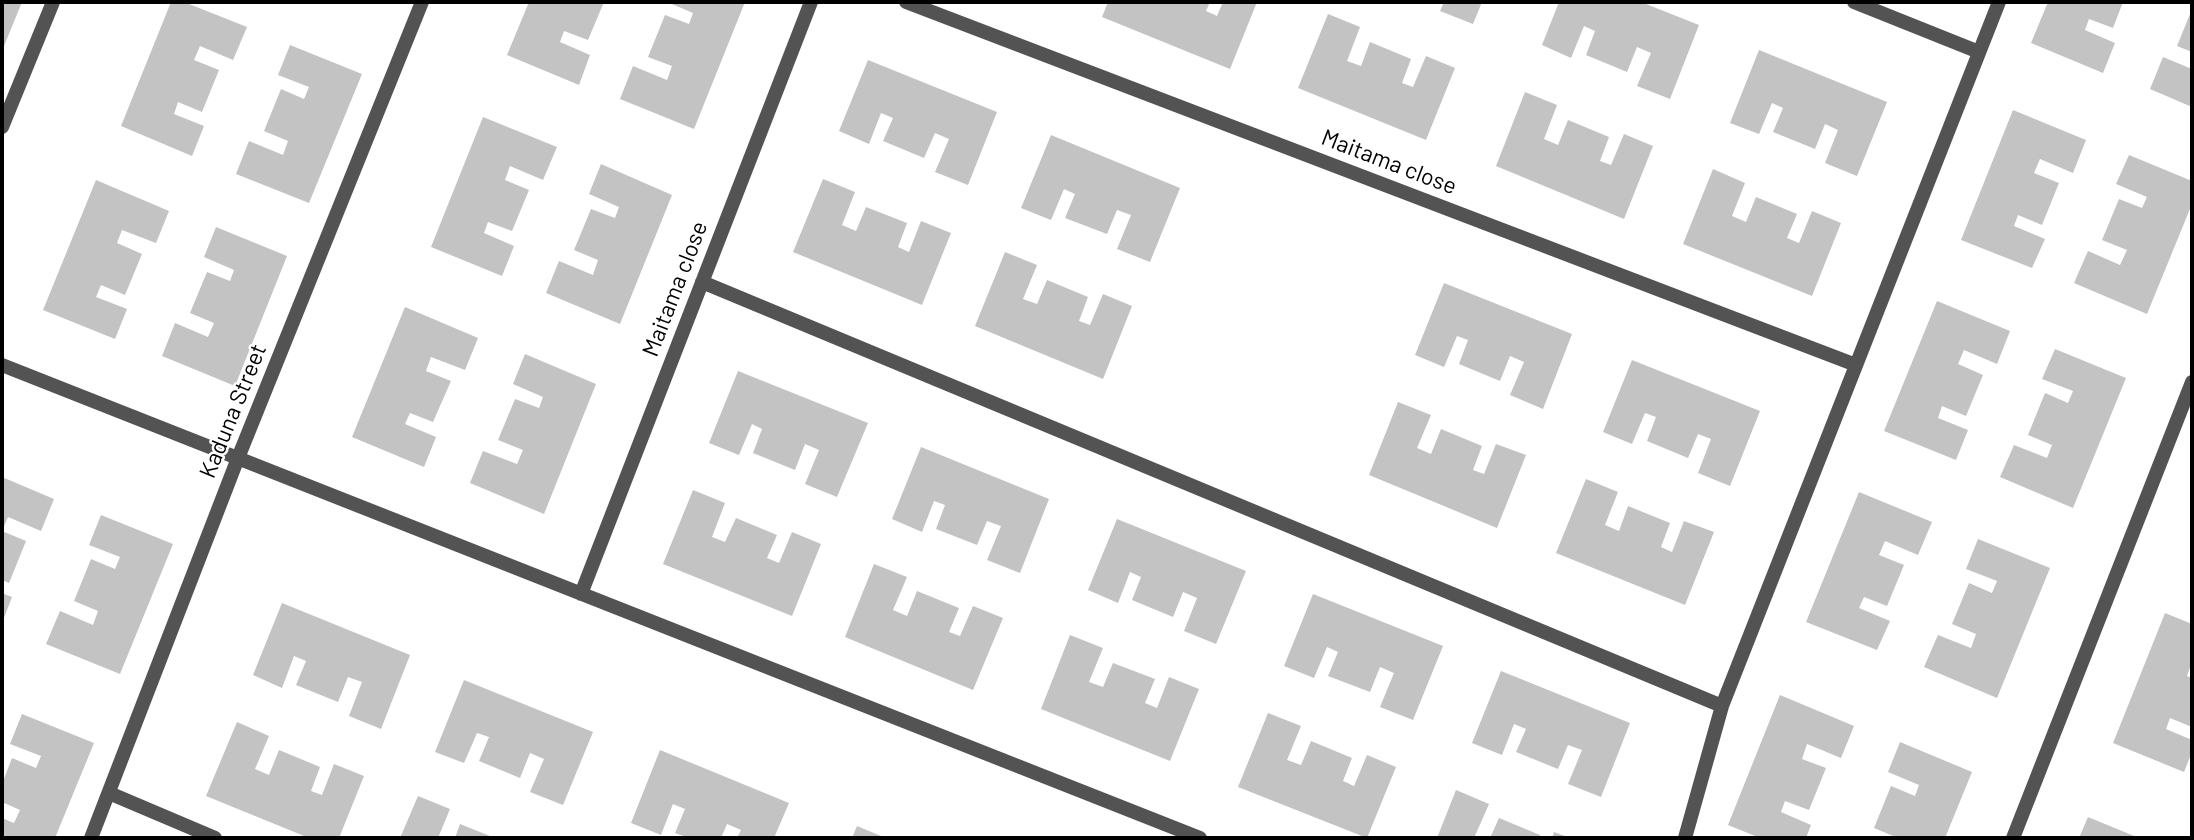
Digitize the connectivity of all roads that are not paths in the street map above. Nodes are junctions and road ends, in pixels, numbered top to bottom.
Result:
1 (53, 2) edge
2 (422, 2) edge
3 (811, 2) edge
4 (906, 2) edge
5 (1854, 2) edge
6 (1999, 2) edge
7 (1979, 52) junction
8 (2, 127) edge
9 (702, 282) junction
10 (2, 365) edge
11 (1856, 365) junction
12 (2192, 382) edge
13 (238, 458) junction
14 (582, 594) junction
15 (1722, 706) junction
16 (109, 793) junction
17 (91, 838) edge
18 (215, 838) edge
19 (1200, 838) edge
20 (1685, 838) edge
21 (2013, 838) edge

1 - 8 street
2 - 13 street, Kaduna Street
3 - 9 street, Maitama close
4 - 11 street, Maitama close
5 - 7 street
6 - 7 street
7 - 11 street
9 - 14 street, Maitama close
9 - 15 street
10 - 13 street
11 - 15 street
12 - 21 street
13 - 14 street
13 - 16 street, Kaduna Street
14 - 19 street
15 - 20 street
16 - 17 street, Kaduna Street
16 - 18 street

